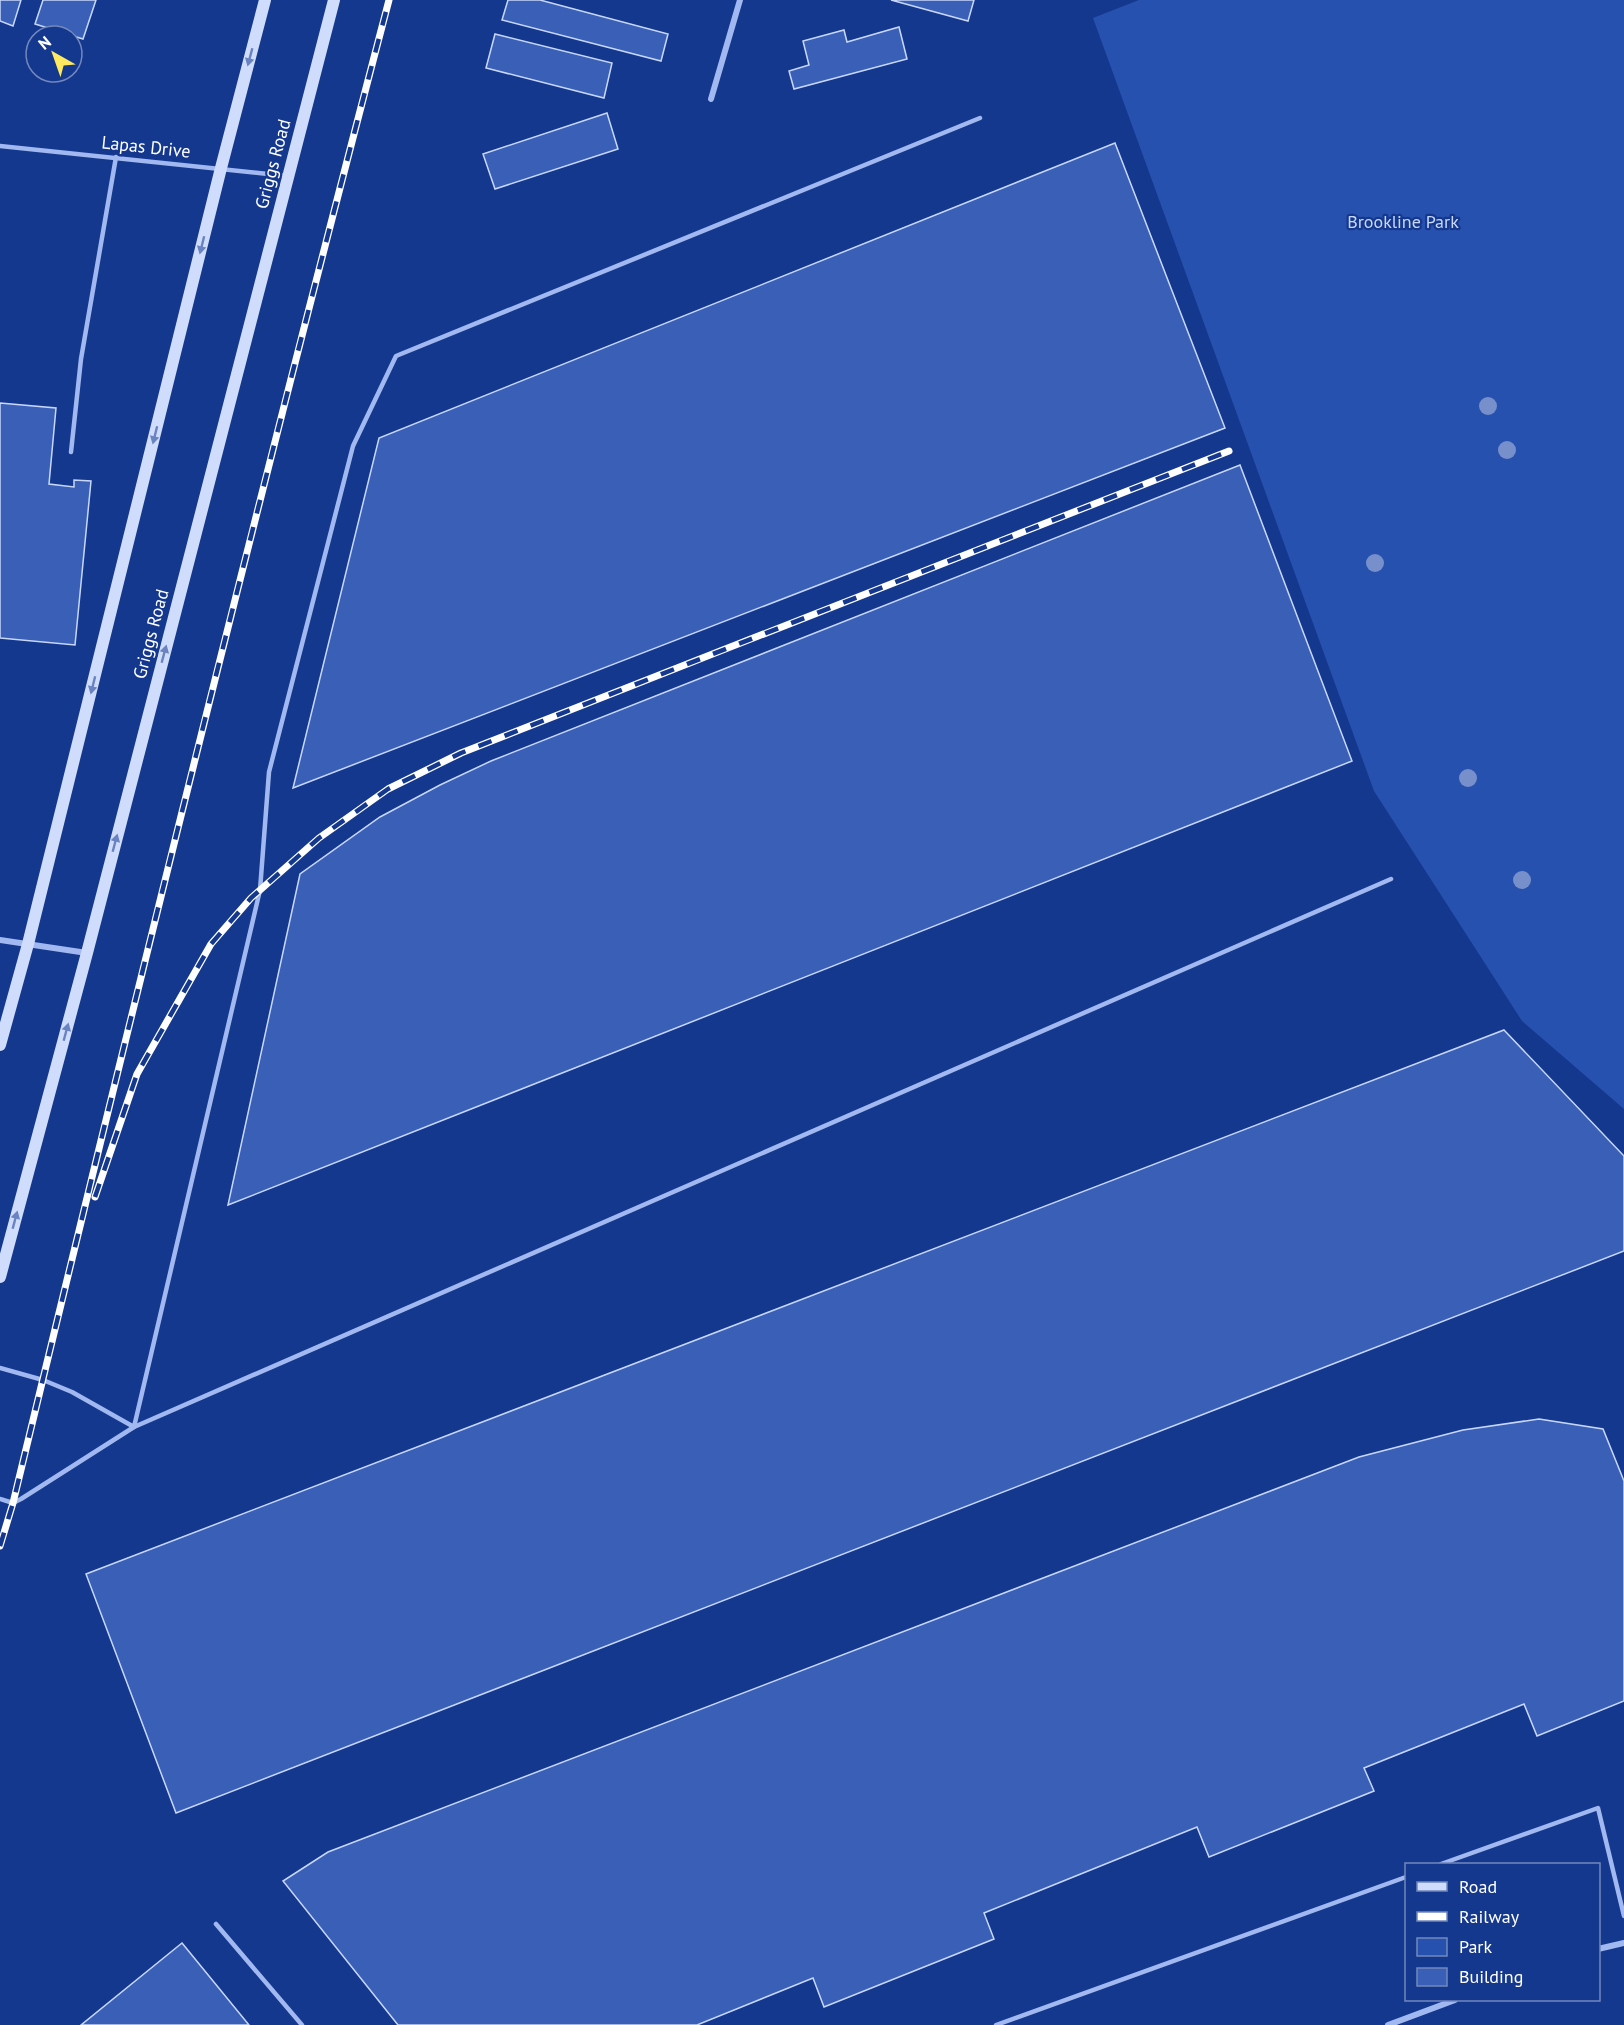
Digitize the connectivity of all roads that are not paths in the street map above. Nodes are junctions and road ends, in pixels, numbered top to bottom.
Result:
1 (265, 0) edge
2 (334, 0) edge
3 (740, 0) edge
4 (711, 99) dead end
5 (980, 118) dead end
6 (0, 146) edge
7 (116, 157) junction
8 (221, 168) junction
9 (289, 176) junction
10 (71, 452) dead end
11 (1391, 879) dead end
12 (0, 940) edge
13 (28, 944) junction
14 (87, 953) junction
15 (0, 1045) edge
16 (0, 1277) edge
17 (0, 1368) edge
18 (134, 1427) junction
19 (0, 1499) edge
20 (1444, 1863) edge
21 (1405, 1878) edge
22 (1624, 1916) edge
23 (216, 1924) dead end
24 (1624, 1943) edge
25 (1600, 1949) edge
26 (1452, 2001) edge
27 (302, 2025) edge
28 (996, 2025) edge
29 (1388, 2025) edge

1 -> 8 main road
2 - 9 main road, Griggs Road
3 - 4 street
5 - 18 lane
6 - 7 lane, Lapas Drive
7 - 8 lane, Lapas Drive
7 - 10 lane
8 - 9 lane, Lapas Drive
8 -> 13 main road
14 -> 9 main road, Griggs Road
11 - 18 lane
12 - 13 street
13 - 14 street
13 - 15 main road
16 -> 14 main road, Griggs Road
17 - 18 lane
18 - 19 lane
20 - 22 lane
21 - 28 lane
23 - 27 lane
24 - 25 street
26 - 29 street

